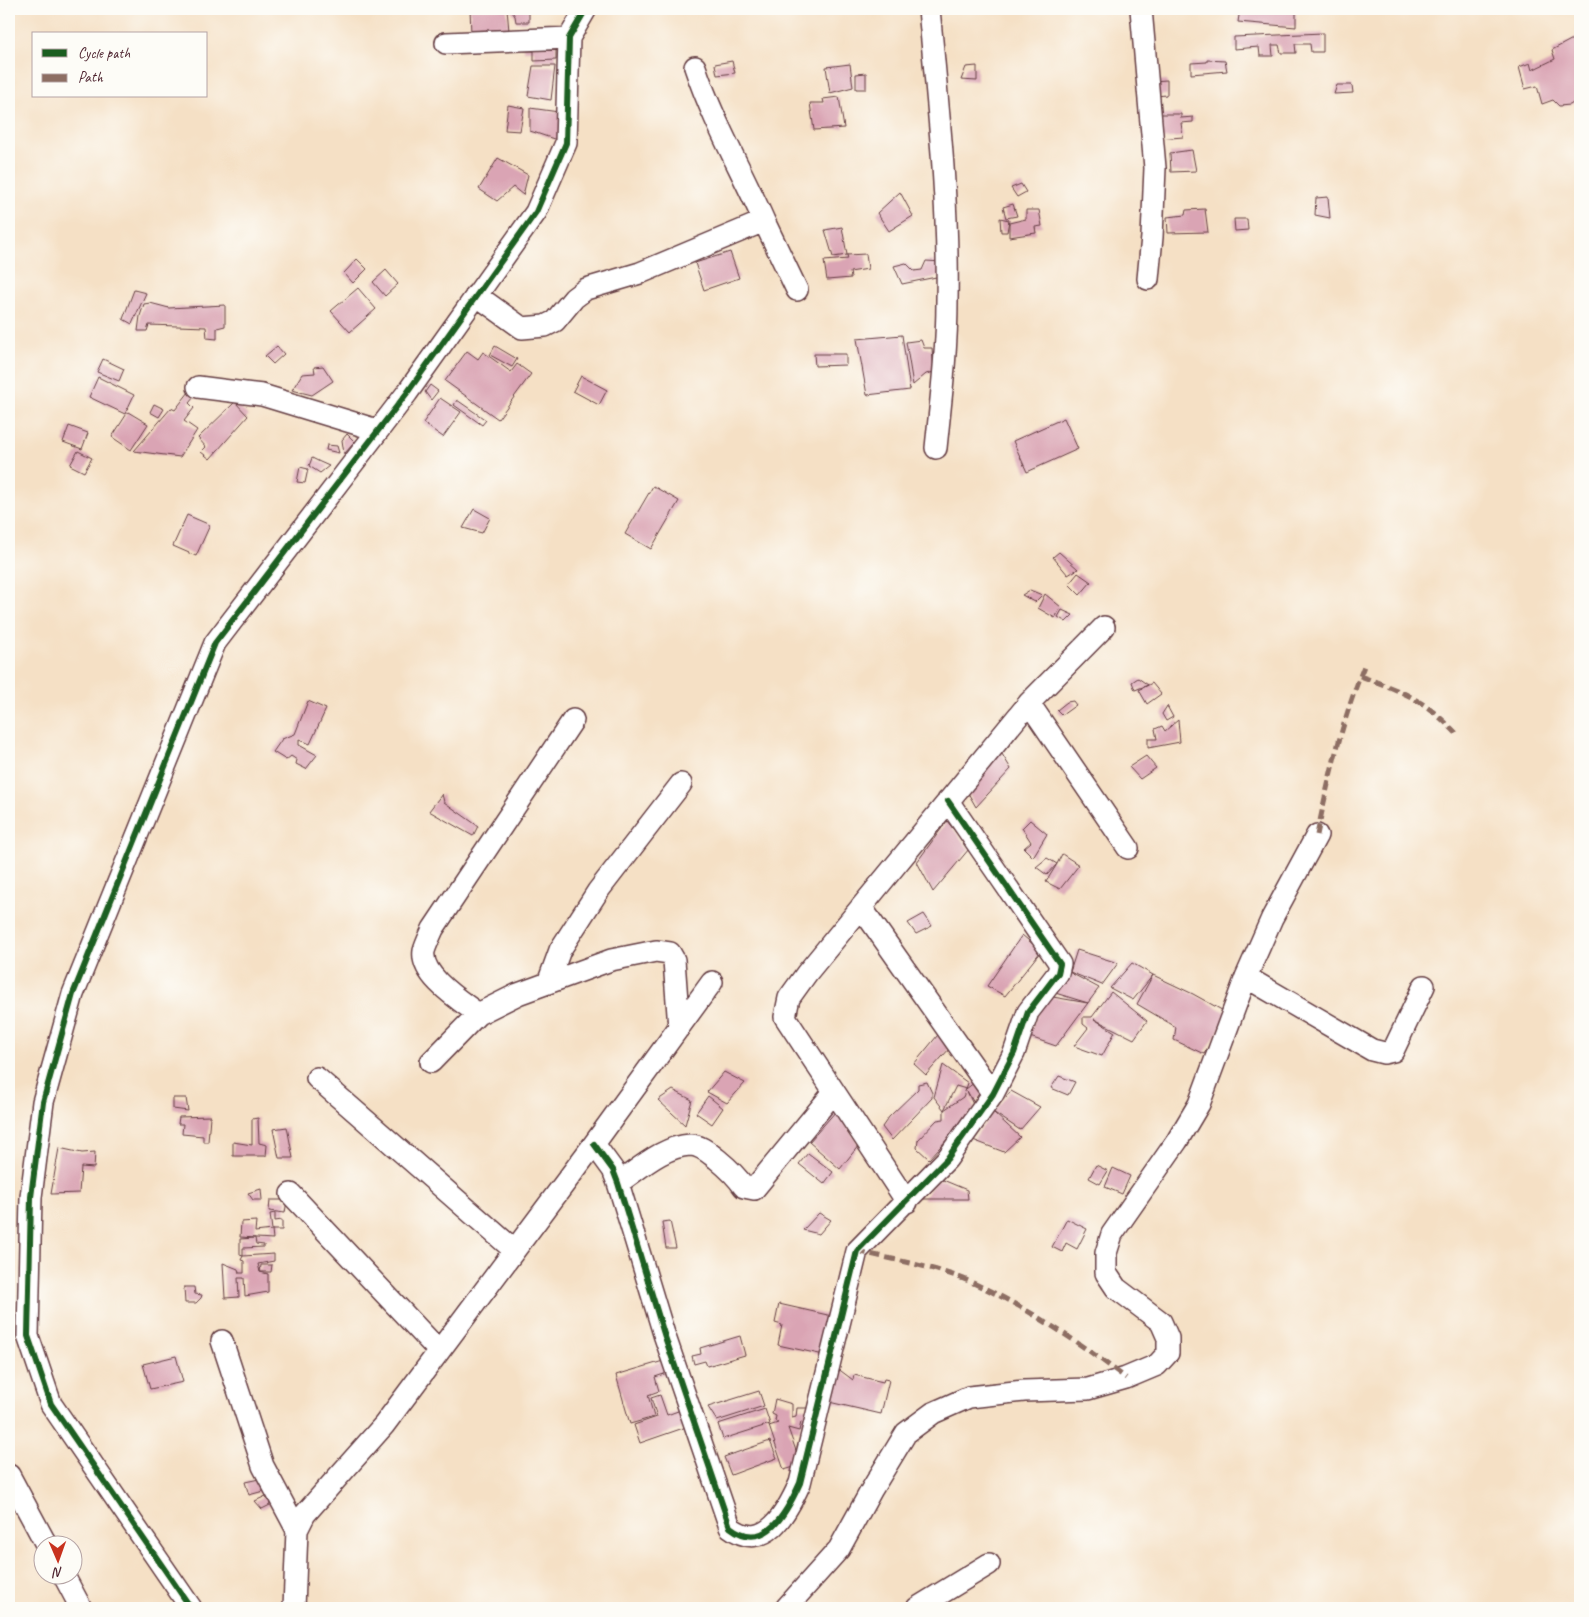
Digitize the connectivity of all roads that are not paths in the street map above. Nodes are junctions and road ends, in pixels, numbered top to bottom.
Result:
1 (586, 9) edge
2 (929, 9) edge
3 (1141, 9) edge
4 (569, 38) junction
5 (446, 43) dead end
6 (696, 67) dead end
7 (764, 221) junction
8 (1148, 279) dead end
9 (797, 290) dead end
10 (476, 296) junction
11 (198, 387) dead end
12 (377, 430) junction
13 (936, 448) dead end
14 (1104, 627) dead end
15 (1029, 703) junction
16 (573, 720) dead end
17 (681, 784) dead end
18 (948, 801) junction
19 (1317, 835) dead end
20 (1128, 848) dead end
21 (861, 907) junction
22 (1246, 977) junction
23 (712, 982) dead end
24 (548, 983) junction
25 (1424, 986) dead end
26 (478, 1014) junction
27 (679, 1028) junction
28 (431, 1062) dead end
29 (317, 1078) dead end
30 (834, 1092) junction
31 (993, 1094) junction
32 (594, 1144) junction
33 (618, 1183) junction
34 (291, 1194) dead end
35 (907, 1202) junction
36 (514, 1250) junction
37 (222, 1341) dead end
38 (439, 1351) junction
39 (9, 1475) edge
40 (19, 1512) edge
41 (297, 1530) junction
42 (38, 1534) edge
43 (989, 1564) dead end
44 (68, 1584) edge
45 (81, 1608) edge
46 (191, 1608) edge
47 (294, 1608) edge
48 (786, 1608) edge
49 (917, 1608) edge

1 - 4 street
2 - 13 street
3 - 8 street
4 - 5 street
4 - 10 street
6 - 7 street
7 - 9 street
7 - 10 street
10 - 12 street
11 - 12 street
12 - 46 street
14 - 15 street
15 - 18 street
15 - 20 street
16 - 26 street
17 - 24 street
18 - 21 street
18 - 31 street
19 - 22 street
21 - 30 street
21 - 31 street
22 - 25 street
22 - 48 street
23 - 27 street
24 - 26 street
24 - 27 street
26 - 28 street
27 - 32 street
29 - 36 street
30 - 33 street
30 - 35 street
31 - 35 street
32 - 33 street
32 - 36 street
33 - 35 street
34 - 38 street
36 - 38 street
37 - 41 street
38 - 41 street
39 - 40 street
40 - 42 street
41 - 47 street
43 - 49 street
44 - 45 street

